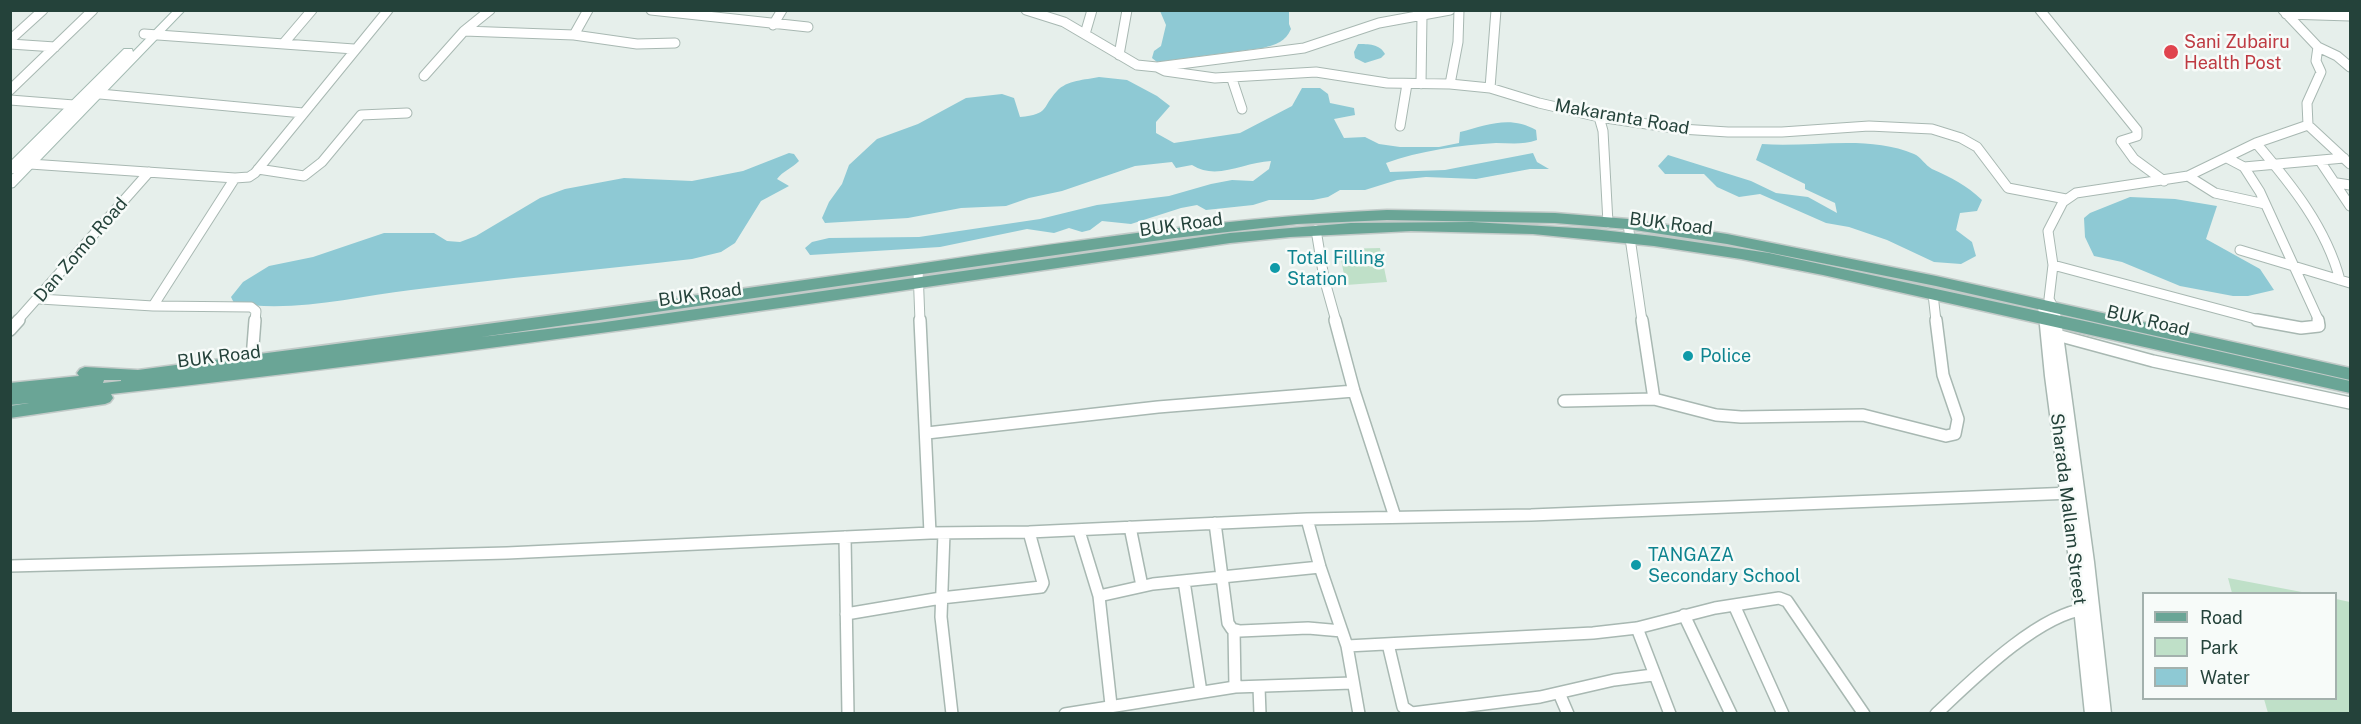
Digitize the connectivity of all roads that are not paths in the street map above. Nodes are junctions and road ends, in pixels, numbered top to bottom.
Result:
1 (43, 10) edge
2 (93, 10) edge
3 (168, 10) edge
4 (180, 10) edge
5 (312, 10) edge
6 (388, 10) edge
7 (490, 10) edge
8 (588, 10) edge
9 (651, 10) edge
10 (782, 10) edge
11 (1026, 10) edge
12 (1092, 10) edge
13 (1126, 10) edge
14 (1450, 10) edge
15 (1459, 10) edge
16 (1496, 10) edge
17 (2040, 10) edge
18 (2285, 12) edge
19 (678, 13) edge
20 (1418, 14) edge
21 (2350, 16) edge
22 (773, 24) junction
23 (808, 27) dead end
24 (464, 31) junction
25 (1085, 34) junction
26 (150, 35) junction
27 (574, 35) junction
28 (10, 42) edge
29 (675, 43) dead end
30 (283, 44) junction
31 (55, 47) junction
32 (2318, 47) junction
33 (354, 49) junction
34 (1119, 55) junction
35 (1157, 67) junction
36 (2350, 67) edge
37 (424, 76) dead end
38 (1232, 79) junction
39 (1407, 84) junction
40 (1421, 84) junction
41 (1450, 84) junction
42 (1490, 88) junction
43 (10, 90) edge
44 (100, 94) junction
45 (10, 100) edge
46 (74, 105) junction
47 (1242, 108) dead end
48 (303, 113) junction
49 (407, 113) dead end
50 (1599, 117) junction
51 (2308, 125) junction
52 (1400, 126) dead end
53 (2256, 143) junction
54 (2227, 158) junction
55 (2347, 159) edge
56 (2320, 161) junction
57 (30, 164) junction
58 (2275, 164) junction
59 (2244, 167) junction
60 (258, 169) junction
61 (10, 170) edge
62 (148, 172) junction
63 (2188, 176) junction
64 (235, 178) junction
65 (2164, 181) junction
66 (2337, 183) junction
67 (10, 184) edge
68 (2350, 185) edge
69 (2066, 199) junction
70 (2265, 204) junction
71 (2350, 206) edge
72 (1608, 223) junction
73 (1316, 230) junction
74 (1629, 231) junction
75 (2240, 250) dead end
76 (2054, 265) junction
77 (2293, 265) junction
78 (2338, 266) junction
79 (2350, 267) edge
80 (918, 276) junction
81 (2340, 279) junction
82 (2350, 283) edge
83 (1934, 294) junction
84 (40, 299) junction
85 (153, 306) junction
86 (2049, 310) junction
87 (12, 329) edge
88 (2056, 335) junction
89 (2192, 344) junction
90 (252, 359) junction
91 (2350, 374) edge
92 (10, 381) edge
93 (141, 381) junction
94 (2350, 387) edge
95 (10, 389) edge
96 (1354, 391) junction
97 (10, 399) edge
98 (1654, 399) junction
99 (1564, 401) dead end
100 (2350, 403) edge
101 (10, 412) edge
102 (927, 433) junction
103 (2073, 493) junction
104 (1395, 517) junction
105 (1307, 519) junction
106 (1215, 523) junction
107 (1130, 527) junction
108 (1079, 531) junction
109 (1029, 532) junction
110 (930, 533) junction
111 (945, 533) junction
112 (845, 537) junction
113 (10, 566) edge
114 (1320, 567) junction
115 (1221, 578) junction
116 (1184, 581) junction
117 (1142, 586) junction
118 (1099, 596) junction
119 (941, 598) junction
120 (1734, 605) junction
121 (2086, 609) junction
122 (846, 614) junction
123 (1684, 615) junction
124 (1636, 628) junction
125 (1234, 630) junction
126 (1342, 631) junction
127 (1388, 644) junction
128 (1347, 646) junction
129 (1653, 675) junction
130 (1352, 683) junction
131 (1235, 687) junction
132 (1259, 687) junction
133 (1201, 692) junction
134 (1559, 693) junction
135 (1111, 705) junction
136 (1153, 707) edge
137 (1459, 710) edge
138 (1085, 711) edge
139 (848, 713) edge
140 (836, 714) edge
141 (952, 714) edge
142 (1065, 714) edge
143 (1260, 714) edge
144 (1359, 714) edge
145 (1568, 714) edge
146 (1670, 714) edge
147 (1731, 714) edge
148 (1783, 714) edge
149 (1864, 714) edge
150 (1936, 714) edge
151 (2092, 714) edge
152 (2104, 714) edge

1 - 28 street
2 - 31 street
3 - 26 main road
4 - 26 main road
5 - 30 street
6 - 33 street
7 - 24 street
8 - 27 street
9 - 19 street
10 - 22 street
11 - 25 street, Makaranta Road
12 - 25 street
13 - 34 street
14 - 20 street
15 - 41 street
16 - 42 street
17 - 65 street
18 - 21 street
18 - 32 street
19 - 22 street
20 - 35 street
20 - 40 street
22 - 23 street
24 - 27 street
24 - 37 street
25 - 34 street, Makaranta Road
26 - 30 street
26 - 44 main road
26 - 46 main road
27 - 29 street
28 - 31 street
30 - 33 street
31 - 43 street
32 - 36 street
32 - 51 street
33 - 48 street
34 - 35 street, Makaranta Road
35 - 38 street, Makaranta Road
38 - 39 street, Makaranta Road
38 - 47 street
39 - 40 street, Makaranta Road
39 - 52 street
40 - 41 street, Makaranta Road
41 - 42 street, Makaranta Road
42 - 50 street, Makaranta Road
44 - 48 street
44 - 57 main road
45 - 46 street
46 - 61 main road
48 - 60 street
49 - 60 street
50 - 69 street, Makaranta Road
50 - 72 street
51 - 53 street
51 - 55 street
53 - 54 street
53 - 58 street
54 - 59 street
54 - 63 street
55 - 56 street
56 - 58 street
56 - 66 street
57 - 62 street
57 - 67 main road
58 - 59 street
58 - 78 street
59 - 70 street
60 - 64 street
62 - 64 street
62 - 84 street, Dan Zomo Road
63 - 65 street
63 - 70 street
64 - 85 street
65 - 69 street
66 - 68 street
66 - 71 street
69 - 76 street
70 - 77 street
72 - 74 main road, BUK Road
72 - 80 main road, BUK Road
73 - 74 main road, BUK Road
73 - 80 main road, BUK Road
73 - 96 street
74 - 83 main road, BUK Road
74 - 86 main road, BUK Road
74 - 98 street
75 - 77 street
76 - 77 street
76 - 86 street
77 - 81 street
78 - 79 street
78 - 81 street
80 - 90 main road, BUK Road
80 - 93 main road, BUK Road
80 - 102 street
81 - 82 street
83 - 86 main road, BUK Road
83 - 98 street
84 - 85 street
84 - 87 street, Dan Zomo Road
85 - 90 street
86 - 88 street, Sharada Mallam Street
86 - 89 main road, BUK Road
86 - 103 street, Sharada Mallam Street
88 - 100 street
88 - 103 street, Sharada Mallam Street
89 - 91 main road, BUK Road
89 - 94 main road, BUK Road
90 - 93 main road, BUK Road
92 - 93 main road
93 - 95 main road, BUK Road
93 - 97 main road, BUK Road
93 - 101 main road
96 - 102 street
96 - 104 street
98 - 99 street
102 - 110 street
103 - 104 street
103 - 121 street, Sharada Mallam Street
104 - 105 street
105 - 106 street
105 - 114 street
106 - 107 street
106 - 115 street
107 - 108 street
107 - 117 street
108 - 109 street
108 - 118 street
109 - 111 street
109 - 119 street
110 - 111 street
110 - 112 street
111 - 119 street
112 - 113 street
112 - 122 street
114 - 115 street
114 - 126 street
115 - 116 street
115 - 125 street
116 - 117 street
116 - 133 street
117 - 118 street
118 - 135 street
119 - 122 street
119 - 141 street
120 - 123 street
120 - 148 street
120 - 149 street
121 - 150 street
121 - 151 street, Sharada Mallam Street
121 - 152 street, Sharada Mallam Street
122 - 139 street
123 - 124 street
123 - 147 street
124 - 127 street
124 - 129 street
125 - 126 street
125 - 131 street
126 - 128 street
127 - 128 street
127 - 137 street
128 - 130 street
129 - 134 street
129 - 146 street
130 - 132 street
130 - 144 street
131 - 132 street
131 - 133 street
132 - 143 street
133 - 136 street
134 - 137 street
134 - 145 street
135 - 136 street
135 - 138 street
138 - 142 street
139 - 140 street

